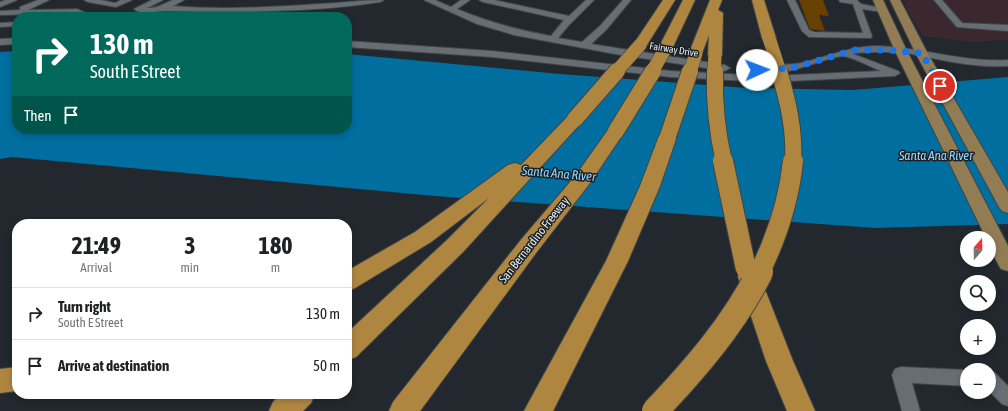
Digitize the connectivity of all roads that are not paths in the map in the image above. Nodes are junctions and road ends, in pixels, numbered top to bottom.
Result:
1 (13, 0) edge
2 (28, 0) edge
3 (45, 0) edge
4 (88, 0) edge
5 (128, 0) edge
6 (158, 0) edge
7 (180, 0) edge
8 (240, 0) edge
9 (294, 0) edge
10 (380, 0) edge
11 (428, 0) edge
12 (466, 0) edge
13 (483, 0) edge
14 (590, 0) edge
15 (628, 0) edge
16 (669, 0) edge
17 (689, 0) edge
18 (717, 0) edge
19 (758, 0) edge
20 (792, 0) edge
21 (843, 0) edge
22 (895, 0) edge
23 (938, 0) edge
24 (0, 5) edge
25 (880, 5) edge
26 (858, 6) junction
27 (164, 8) junction
28 (283, 9) junction
29 (220, 10) junction
30 (451, 10) junction
31 (0, 12) edge
32 (14, 12) junction
33 (79, 12) edge
34 (571, 19) junction
35 (12, 24) edge
36 (1, 25) edge
37 (1008, 28) edge
38 (552, 40) junction
39 (12, 41) edge
40 (0, 42) edge
41 (352, 44) edge
42 (584, 45) junction
43 (901, 51) junction
44 (843, 53) junction
45 (922, 54) junction
46 (859, 59) junction
47 (1008, 62) edge
48 (993, 64) junction
49 (956, 67) dead end
50 (857, 74) junction
51 (575, 120) junction
52 (1008, 207) edge
53 (1008, 264) edge
54 (352, 279) edge
55 (352, 344) edge
56 (960, 378) edge
57 (12, 380) edge
58 (0, 381) edge
59 (996, 386) edge
60 (1008, 398) edge
61 (296, 399) edge
62 (283, 411) edge
63 (403, 411) edge
64 (538, 411) edge
65 (655, 411) edge
66 (801, 411) edge
67 (911, 411) edge

1 - 24 street
2 - 31 street
3 - 32 street
4 - 5 street
6 - 27 street
7 - 27 street
8 - 29 street
9 - 28 street
10 - 28 street
11 - 30 street, Fairway Drive
12 - 30 street
13 - 34 street
14 - 34 street
15 - 42 street
16 - 51 highway, bridge
17 - 63 highway, San Bernardino Freeway, bridge
18 - 64 highway, bridge
18 - 66 highway, bridge
19 - 65 highway, bridge
20 - 26 street
21 - 26 street
22 - 45 main road
23 - 37 street
25 - 26 street
25 - 43 main road
27 - 29 street
28 - 29 street
30 - 38 street, Fairway Drive
31 - 32 street
32 - 33 street
34 - 38 street
35 - 36 street
38 - 42 street, Fairway Drive
39 - 40 street
41 - 50 street
42 - 44 street, Fairway Drive
43 - 44 street, Fairway Drive
43 - 45 street, Fairway Drive
43 - 53 main road
44 - 46 street
45 - 48 street, Fairway Drive
45 - 52 main road
46 - 50 street
46 - 50 street
47 - 48 street
48 - 49 street
51 - 54 highway
51 - 55 highway
56 - 67 street
57 - 58 highway
59 - 60 street
61 - 62 highway

